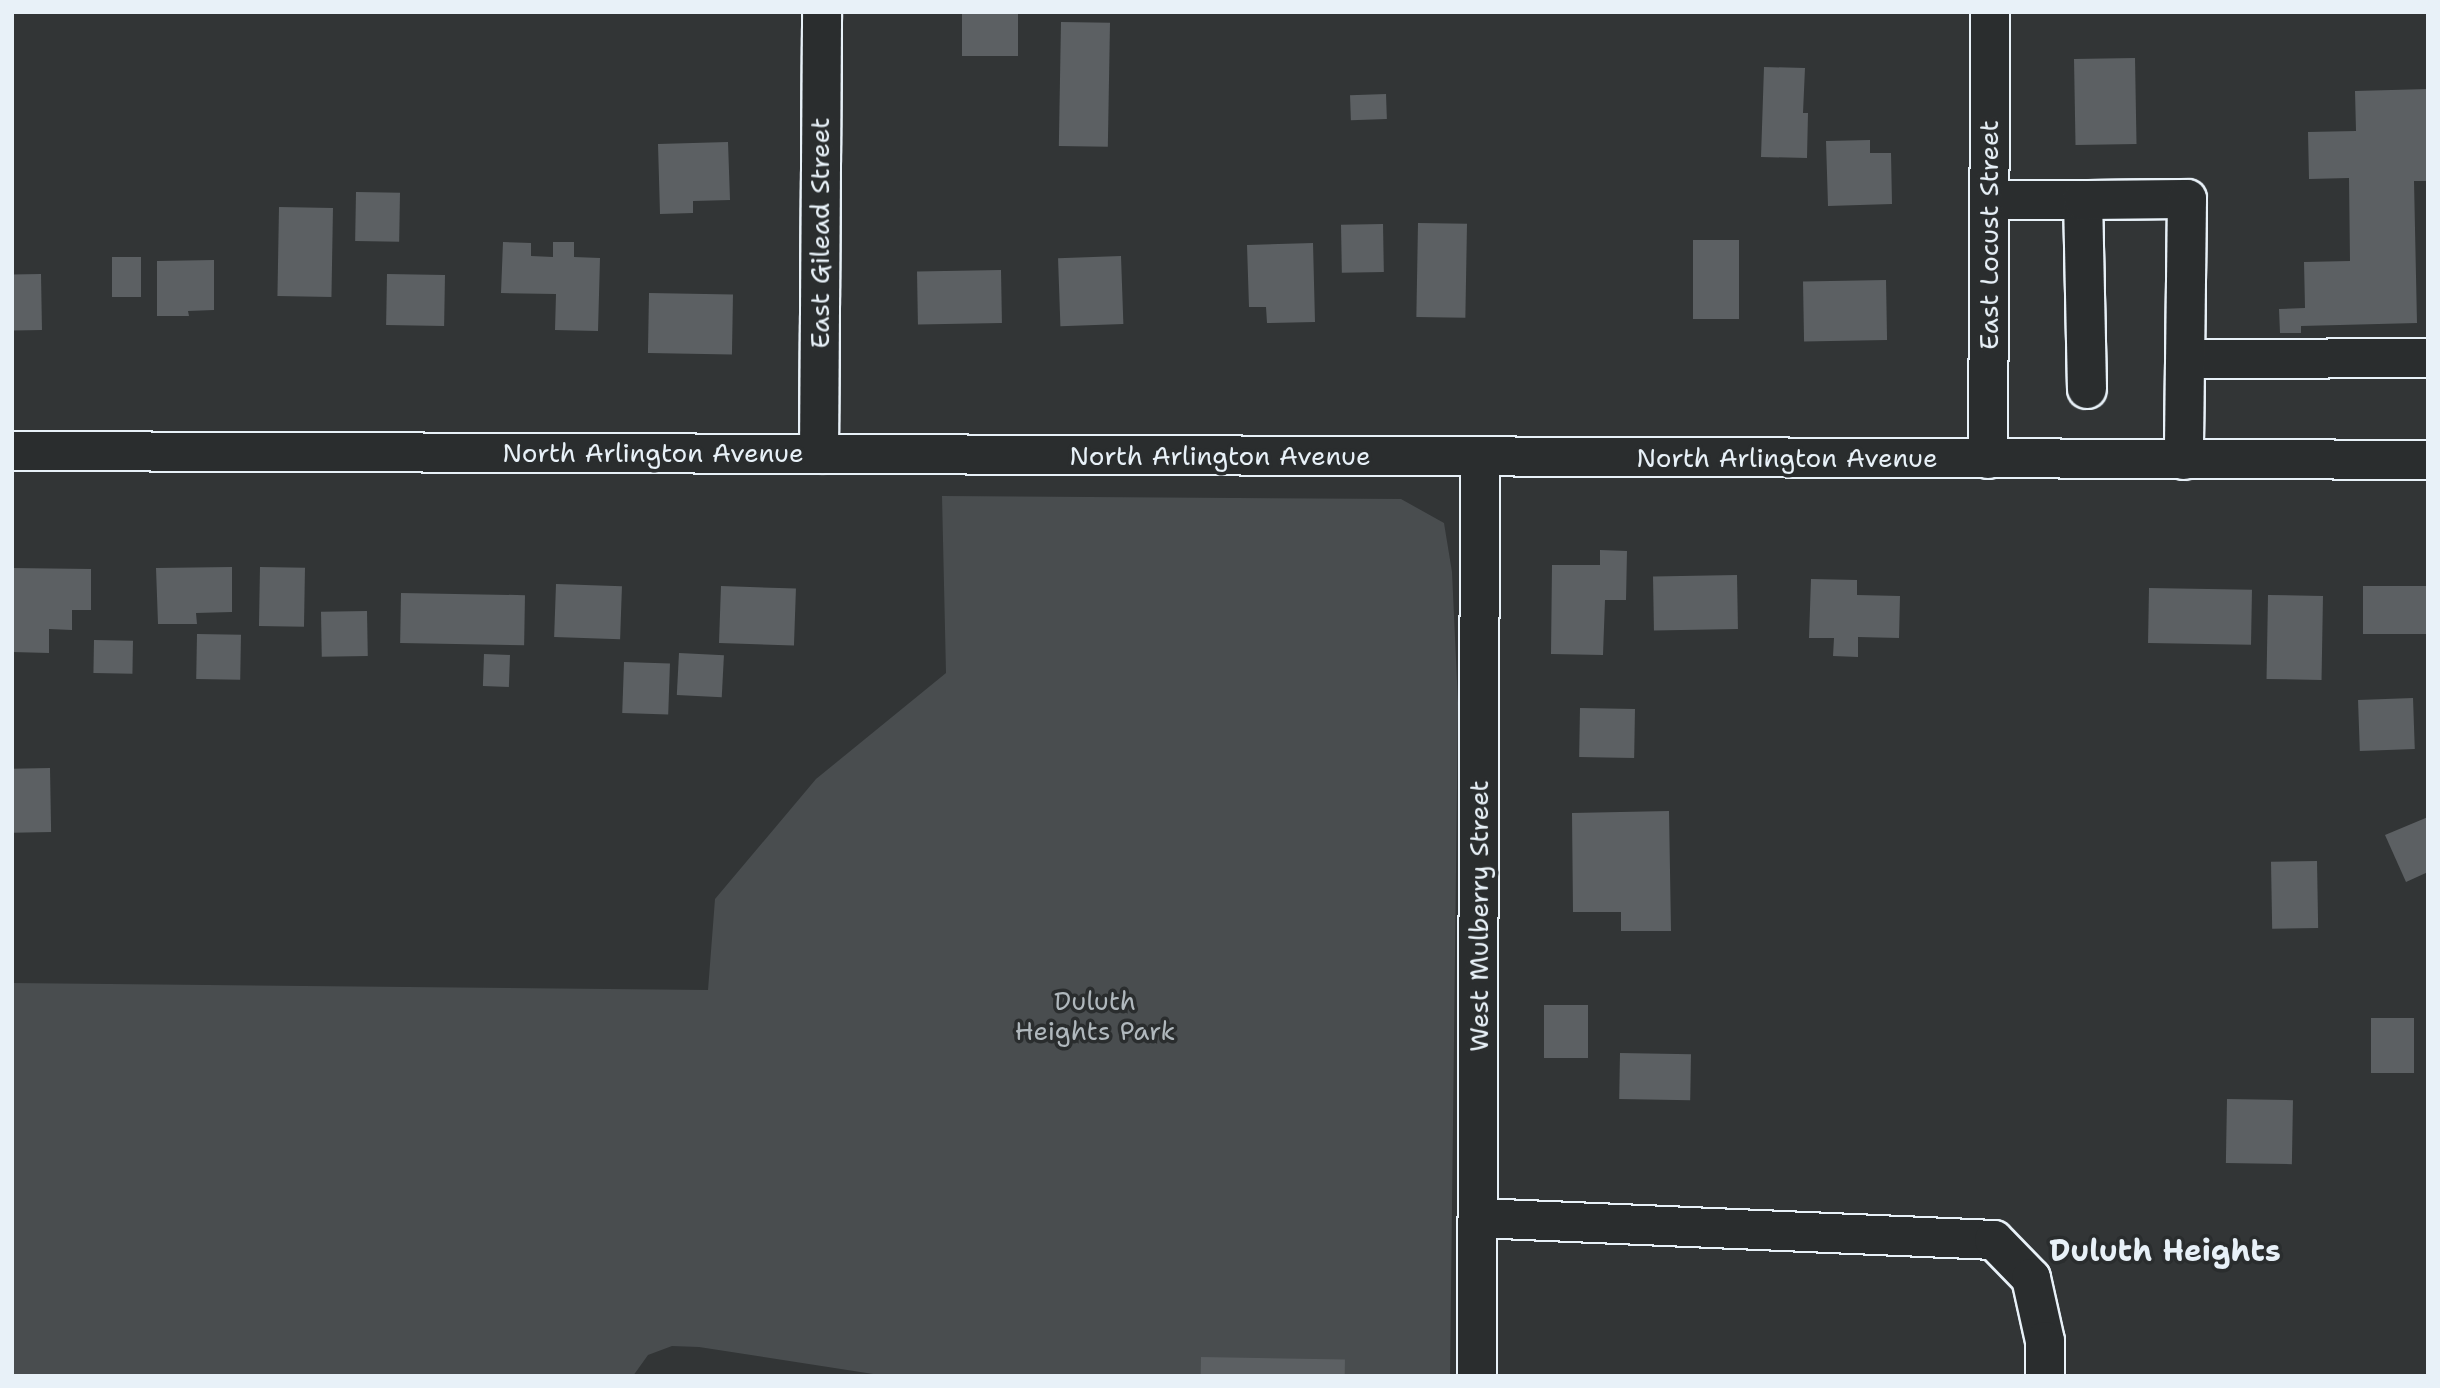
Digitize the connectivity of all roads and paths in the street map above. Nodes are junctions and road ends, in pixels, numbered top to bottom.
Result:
1 (822, 12) edge
2 (1990, 12) edge
3 (1989, 200) junction
4 (2083, 200) junction
5 (2428, 358) edge
6 (2186, 359) junction
7 (2087, 389) dead end
8 (12, 451) edge
9 (819, 454) junction
10 (1480, 457) junction
11 (1988, 459) junction
12 (2184, 460) junction
13 (2428, 460) edge
14 (1478, 1218) junction
15 (1478, 1376) edge
16 (2045, 1376) edge

1 - 9 street, East Gilead Street
2 - 3 street, East Locust Street
3 - 4 street
3 - 11 street, East Locust Street
4 - 6 street
4 - 7 street
5 - 6 street
6 - 12 street
8 - 9 street, North Arlington Avenue
9 - 10 street, North Arlington Avenue
10 - 11 street, North Arlington Avenue
10 - 14 street, West Mulberry Street
11 - 12 street, North Arlington Avenue
12 - 13 street, North Arlington Avenue
14 - 15 street, West Mulberry Street
14 - 16 street

